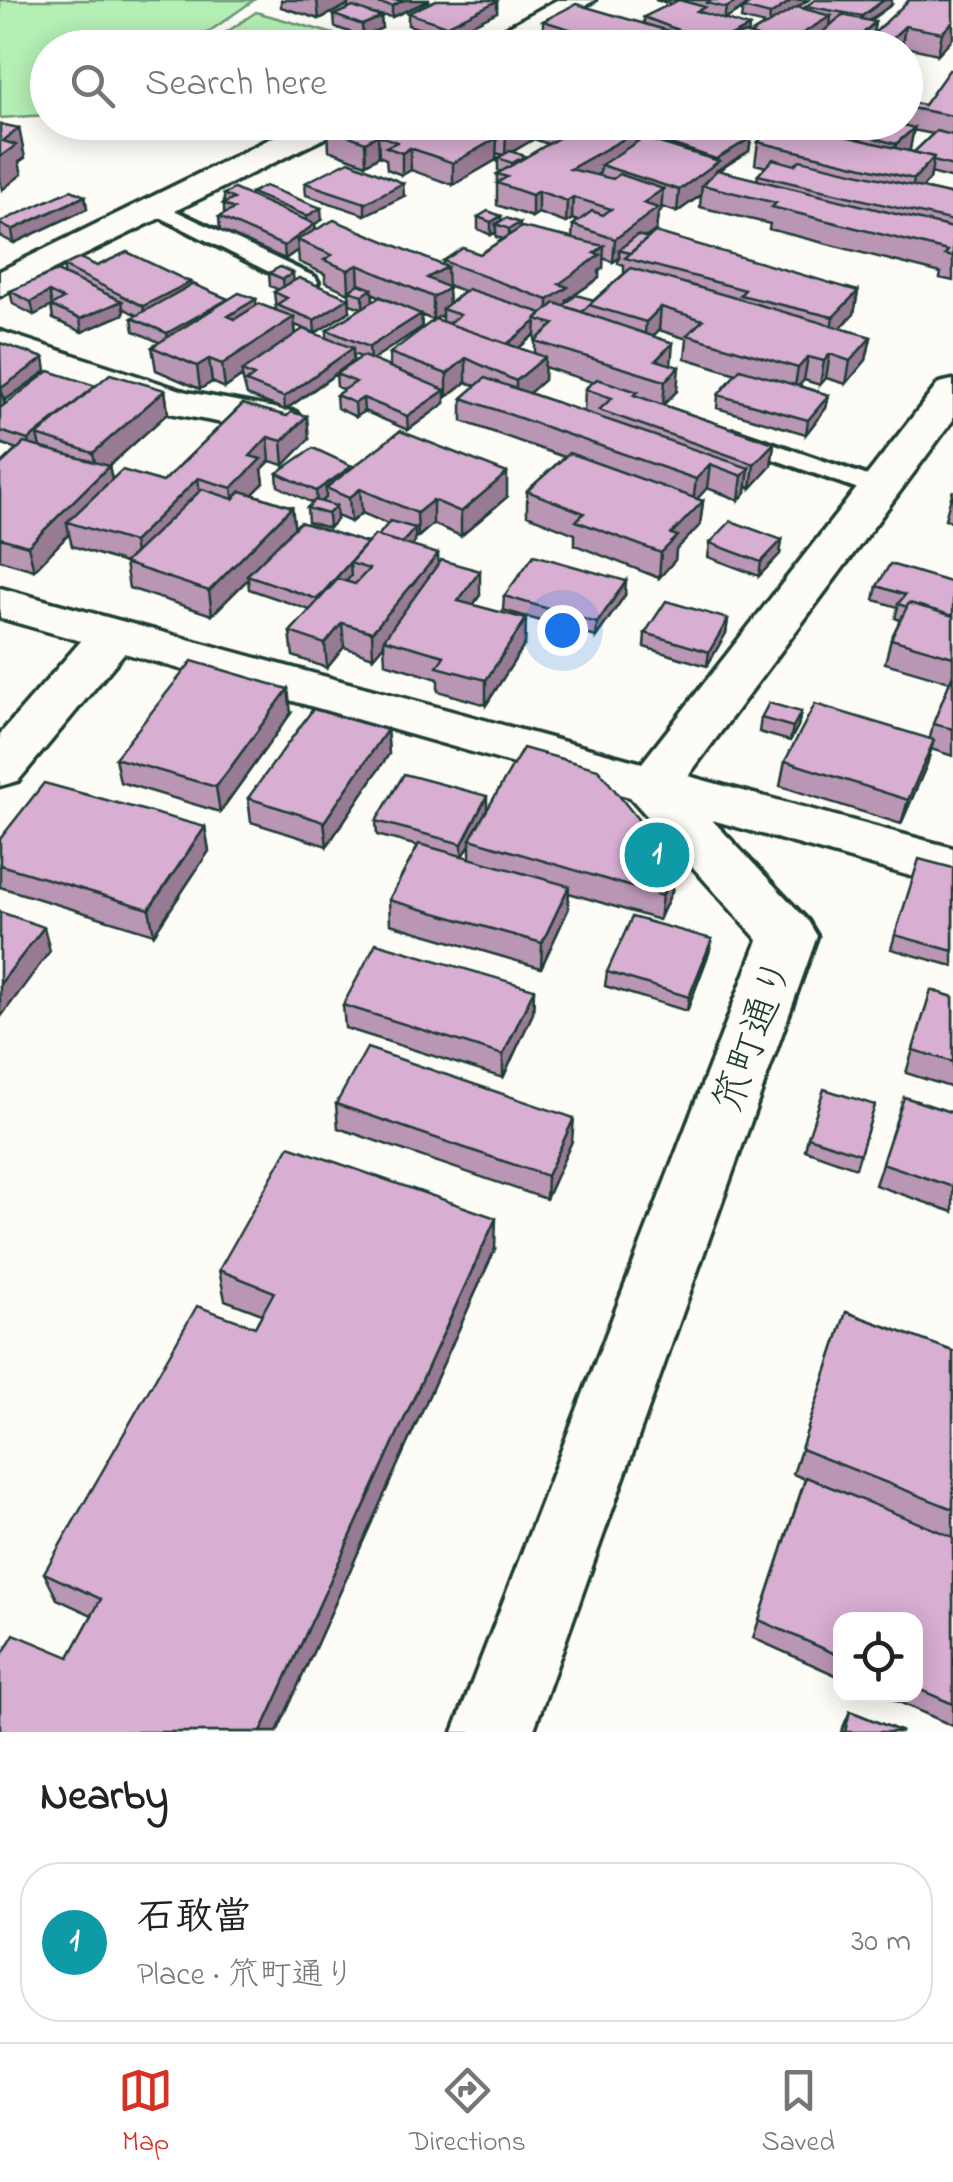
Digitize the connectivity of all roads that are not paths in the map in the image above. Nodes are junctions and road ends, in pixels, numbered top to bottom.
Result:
1 (580, 0) edge
2 (520, 30) edge
3 (295, 140) edge
4 (157, 208) junction
5 (307, 282) edge
6 (0, 285) edge
7 (0, 343) edge
8 (953, 392) edge
9 (280, 421) edge
10 (704, 426) edge
11 (880, 488) junction
12 (0, 603) edge
13 (111, 638) junction
14 (0, 768) edge
15 (651, 788) junction
16 (953, 868) edge
17 (493, 1732) edge

1 - 2 street
3 - 4 street
4 - 5 lane
4 - 6 street
7 - 9 street
8 - 11 street
10 - 11 lane
11 - 15 street
12 - 13 street
13 - 14 street
13 - 15 street
15 - 16 street
15 - 17 street, 笊町通り

